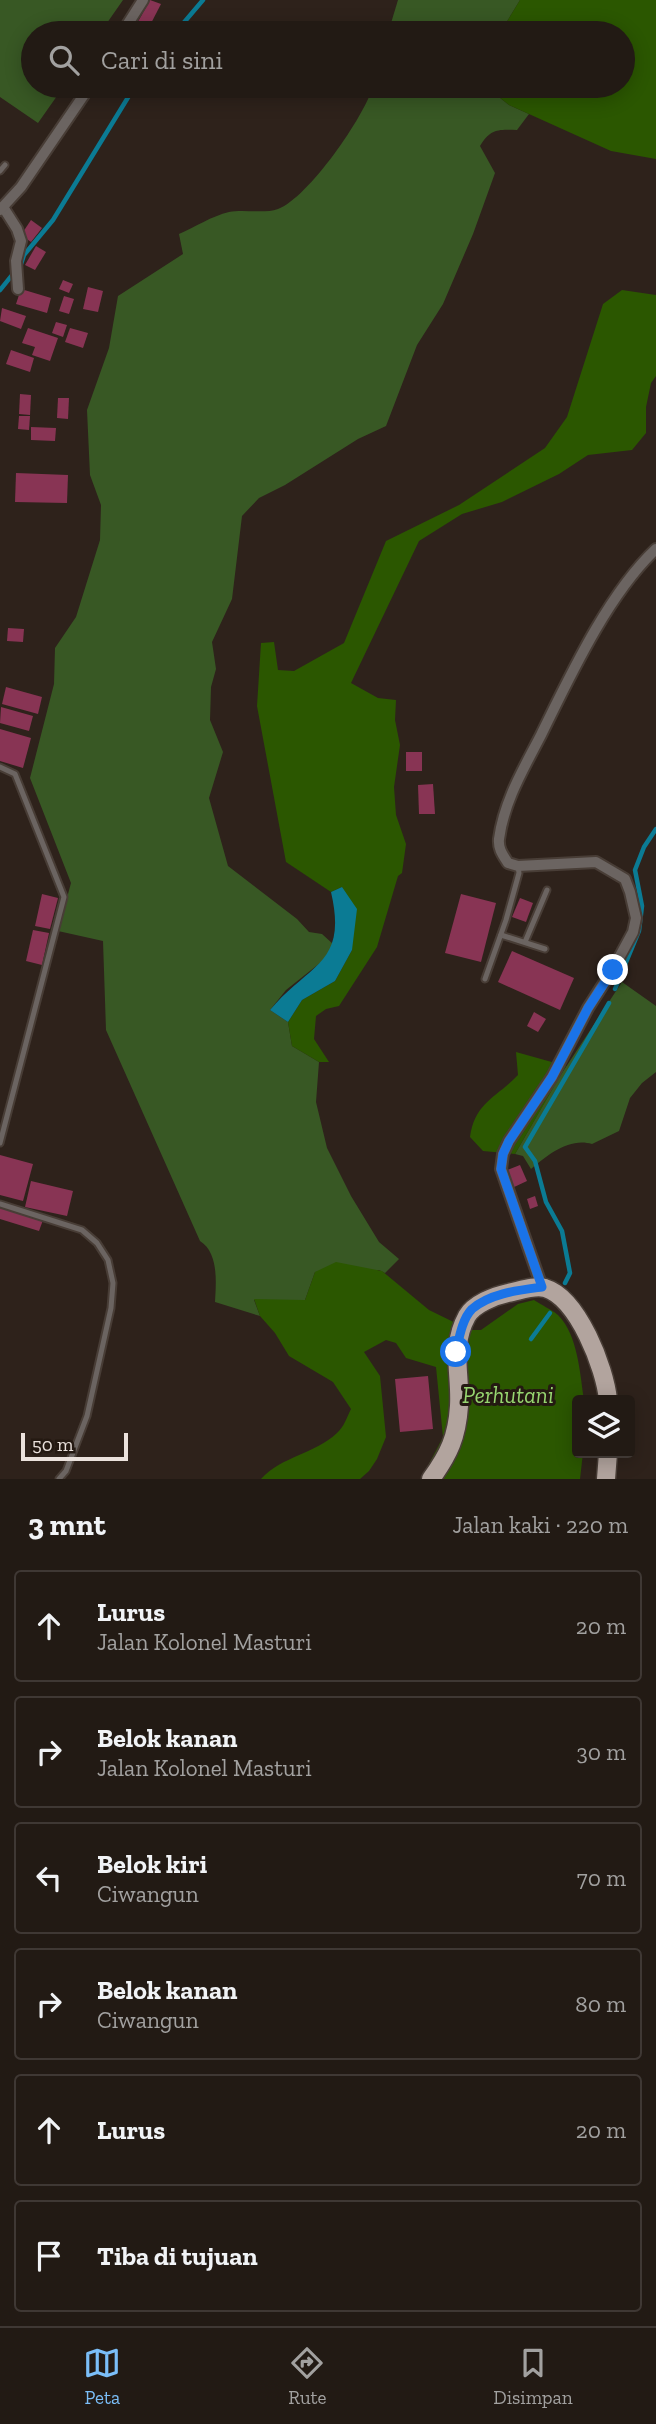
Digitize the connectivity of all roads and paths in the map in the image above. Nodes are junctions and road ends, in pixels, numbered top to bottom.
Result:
1 (143, 0) edge
2 (130, 21) edge
3 (82, 98) edge
4 (5, 165) dead end
5 (0, 170) edge
6 (2, 208) edge
7 (18, 289) dead end
8 (656, 549) edge
9 (0, 768) edge
10 (518, 866) junction
11 (547, 890) dead end
12 (501, 935) junction
13 (525, 942) junction
14 (545, 948) dead end
15 (485, 979) dead end
16 (0, 1143) edge
17 (0, 1204) edge
18 (542, 1287) junction
19 (608, 1395) edge
20 (608, 1458) edge
21 (59, 1479) edge
22 (431, 1479) edge
23 (606, 1479) edge

1 - 2 street
3 - 6 street
4 - 5 lane
6 - 7 street
8 - 10 street
9 - 16 lane
10 - 12 lane
10 - 18 street
11 - 13 lane
12 - 13 lane
12 - 15 lane
13 - 14 lane
17 - 21 lane
18 - 19 main road
18 - 22 main road
20 - 23 main road

